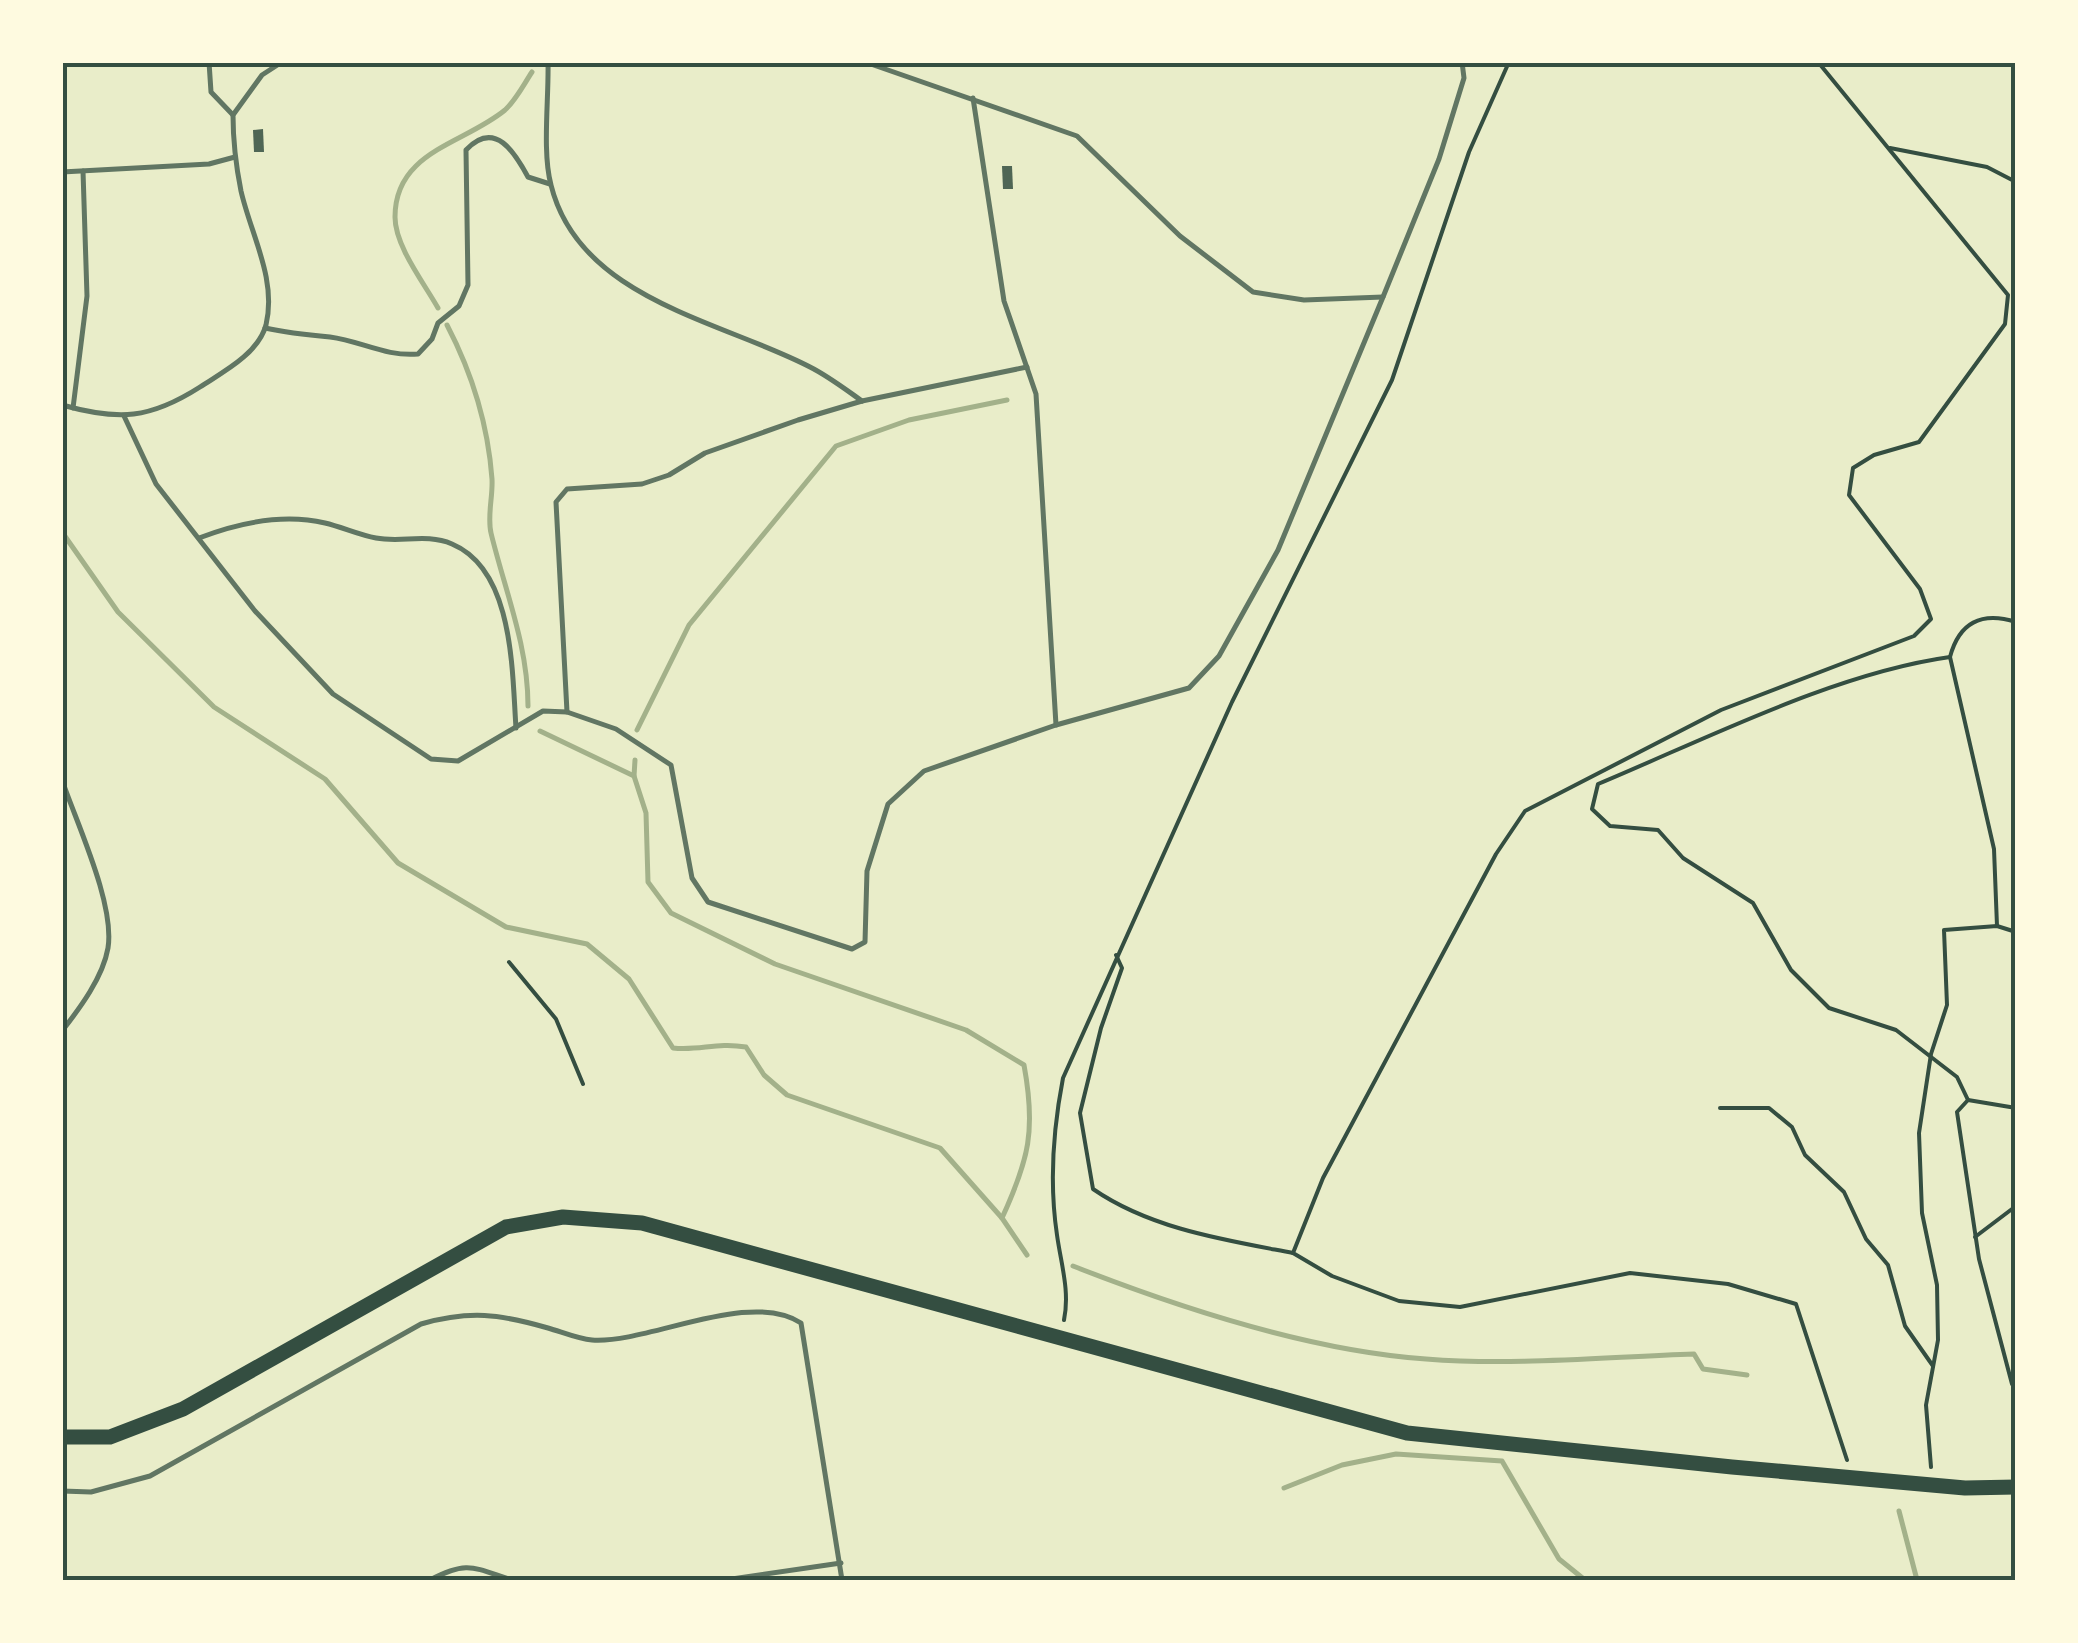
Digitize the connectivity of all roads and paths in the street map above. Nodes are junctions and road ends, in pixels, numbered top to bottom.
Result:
1 (209, 62) edge
2 (282, 62) edge
3 (548, 62) edge
4 (865, 62) edge
5 (1462, 62) edge
6 (1509, 62) edge
7 (1818, 62) edge
8 (973, 98) junction
9 (233, 115) junction
10 (1889, 148) junction
11 (235, 157) junction
12 (84, 171) junction
13 (62, 172) edge
14 (2016, 182) edge
15 (550, 184) junction
16 (1383, 297) junction
17 (265, 328) junction
18 (1028, 367) junction
19 (862, 400) junction
20 (62, 405) edge
21 (73, 408) junction
22 (124, 416) junction
23 (198, 538) junction
24 (2016, 622) edge
25 (1950, 657) junction
26 (567, 712) junction
27 (1056, 725) junction
28 (516, 728) junction
29 (62, 780) edge
30 (1996, 926) junction
31 (2016, 932) edge
32 (1116, 955) junction
33 (508, 962) dead end
34 (62, 1031) edge
35 (1930, 1054) junction
36 (583, 1084) dead end
37 (1968, 1100) junction
38 (1720, 1108) dead end
39 (2016, 1108) edge
40 (2016, 1206) edge
41 (1976, 1237) junction
42 (1294, 1253) junction
43 (1061, 1337) junction
44 (1933, 1366) junction
45 (2012, 1384) dead end
46 (62, 1437) edge
47 (1854, 1478) junction
48 (1932, 1485) junction
49 (2016, 1487) edge
50 (62, 1491) edge
51 (842, 1562) junction
52 (430, 1580) edge
53 (512, 1580) edge
54 (725, 1580) edge
55 (842, 1580) edge

1 - 9 lane
2 - 9 lane
3 - 15 lane
4 - 8 lane
5 - 16 lane
6 - 32 path
7 - 10 path
8 - 16 lane
8 - 18 lane
9 - 11 lane
10 - 14 path
10 - 42 path
11 - 12 lane
11 - 17 lane
12 - 13 lane
12 - 21 lane
15 - 17 lane
15 - 19 lane
16 - 27 lane
17 - 22 lane
18 - 19 lane
18 - 27 lane
19 - 26 lane
20 - 21 lane
21 - 22 lane
22 - 23 lane
23 - 28 lane
23 - 28 lane
24 - 25 path
25 - 30 path
25 - 35 path
26 - 27 lane
26 - 28 lane
29 - 34 lane
30 - 31 path
30 - 35 path
32 - 42 path
32 - 43 path
33 - 36 path
35 - 37 path
35 - 44 path
37 - 39 path
37 - 41 path
38 - 44 path
40 - 41 path
41 - 45 path
42 - 47 path
43 - 46 main road
43 - 47 main road
44 - 48 path
47 - 48 main road
48 - 49 main road
50 - 51 lane
51 - 54 lane
51 - 55 lane
52 - 53 lane

